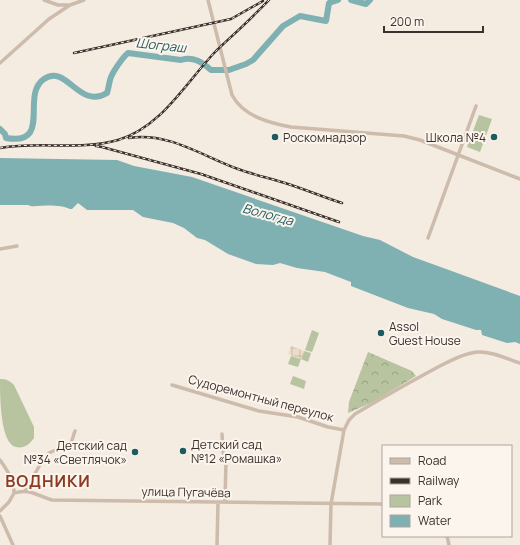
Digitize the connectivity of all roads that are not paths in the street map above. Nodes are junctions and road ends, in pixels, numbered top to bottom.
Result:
1 (44, 0) edge
2 (84, 0) edge
3 (208, 0) edge
4 (70, 5) junction
5 (0, 63) edge
6 (476, 106) dead end
7 (458, 155) junction
8 (520, 179) edge
9 (428, 238) dead end
10 (17, 246) dead end
11 (0, 249) edge
12 (520, 363) edge
13 (172, 385) dead end
14 (344, 430) junction
15 (75, 431) dead end
16 (222, 434) dead end
17 (0, 460) edge
18 (25, 491) junction
19 (14, 492) junction
20 (218, 502) junction
21 (225, 502) junction
22 (331, 504) junction
23 (382, 504) edge
24 (0, 511) edge
25 (0, 516) edge
26 (14, 545) edge
27 (217, 545) edge
28 (330, 545) edge

1 - 4 street
2 - 4 street
3 - 7 street
4 - 5 street
6 - 7 street
7 - 8 street
7 - 9 street
10 - 11 street
12 - 14 street
13 - 14 street, Судоремонтный переулок
14 - 22 street
15 - 18 street
16 - 21 street
17 - 19 street
18 - 19 street, улица Пугачёва
18 - 20 street, улица Пугачёва
19 - 24 street
20 - 21 street, улица Пугачёва
20 - 27 street
21 - 22 street, улица Пугачёва
22 - 23 street, улица Пугачёва
22 - 28 street
25 - 26 street

